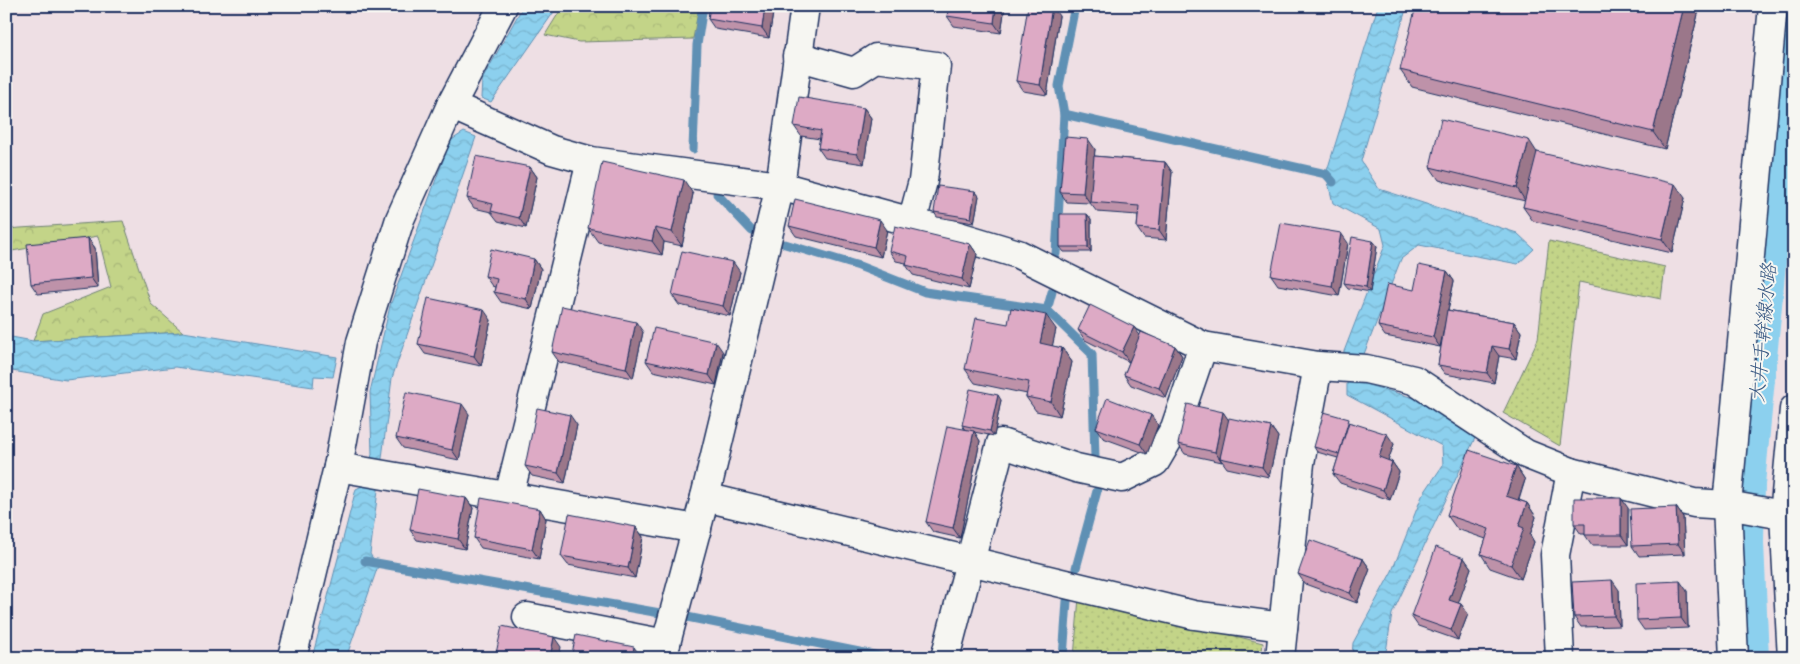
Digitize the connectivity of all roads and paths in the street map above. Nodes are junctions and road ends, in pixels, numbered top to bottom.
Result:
1 (503, 6) edge
2 (805, 6) edge
3 (1773, 6) edge
4 (797, 56) junction
5 (451, 105) junction
6 (591, 161) junction
7 (780, 186) junction
8 (912, 222) junction
9 (1203, 346) junction
10 (1318, 366) junction
11 (1794, 409) edge
12 (362, 471) junction
13 (1571, 472) junction
14 (509, 496) junction
15 (705, 498) junction
16 (1727, 505) junction
17 (1780, 515) edge
18 (697, 529) junction
19 (970, 561) junction
20 (527, 617) dead end
21 (1283, 627) junction
22 (664, 651) edge
23 (292, 658) edge
24 (945, 658) edge
25 (1280, 658) edge
26 (1560, 658) edge
27 (1734, 658) edge
28 (1792, 658) edge

1 - 5 street
2 - 4 street
3 - 16 street
4 - 7 street
4 - 8 street
5 - 6 street
5 - 12 street
6 - 7 street
6 - 14 street
7 - 8 street
7 - 15 street
8 - 9 street
9 - 10 street
9 - 19 street
10 - 13 street
10 - 21 street
11 - 17 street
12 - 14 street
12 - 23 street
13 - 16 street
13 - 26 street
14 - 18 street
15 - 18 street
15 - 19 street
16 - 17 street
16 - 27 street
17 - 28 street
18 - 22 street
19 - 21 street
19 - 24 street
20 - 22 street
21 - 25 street

